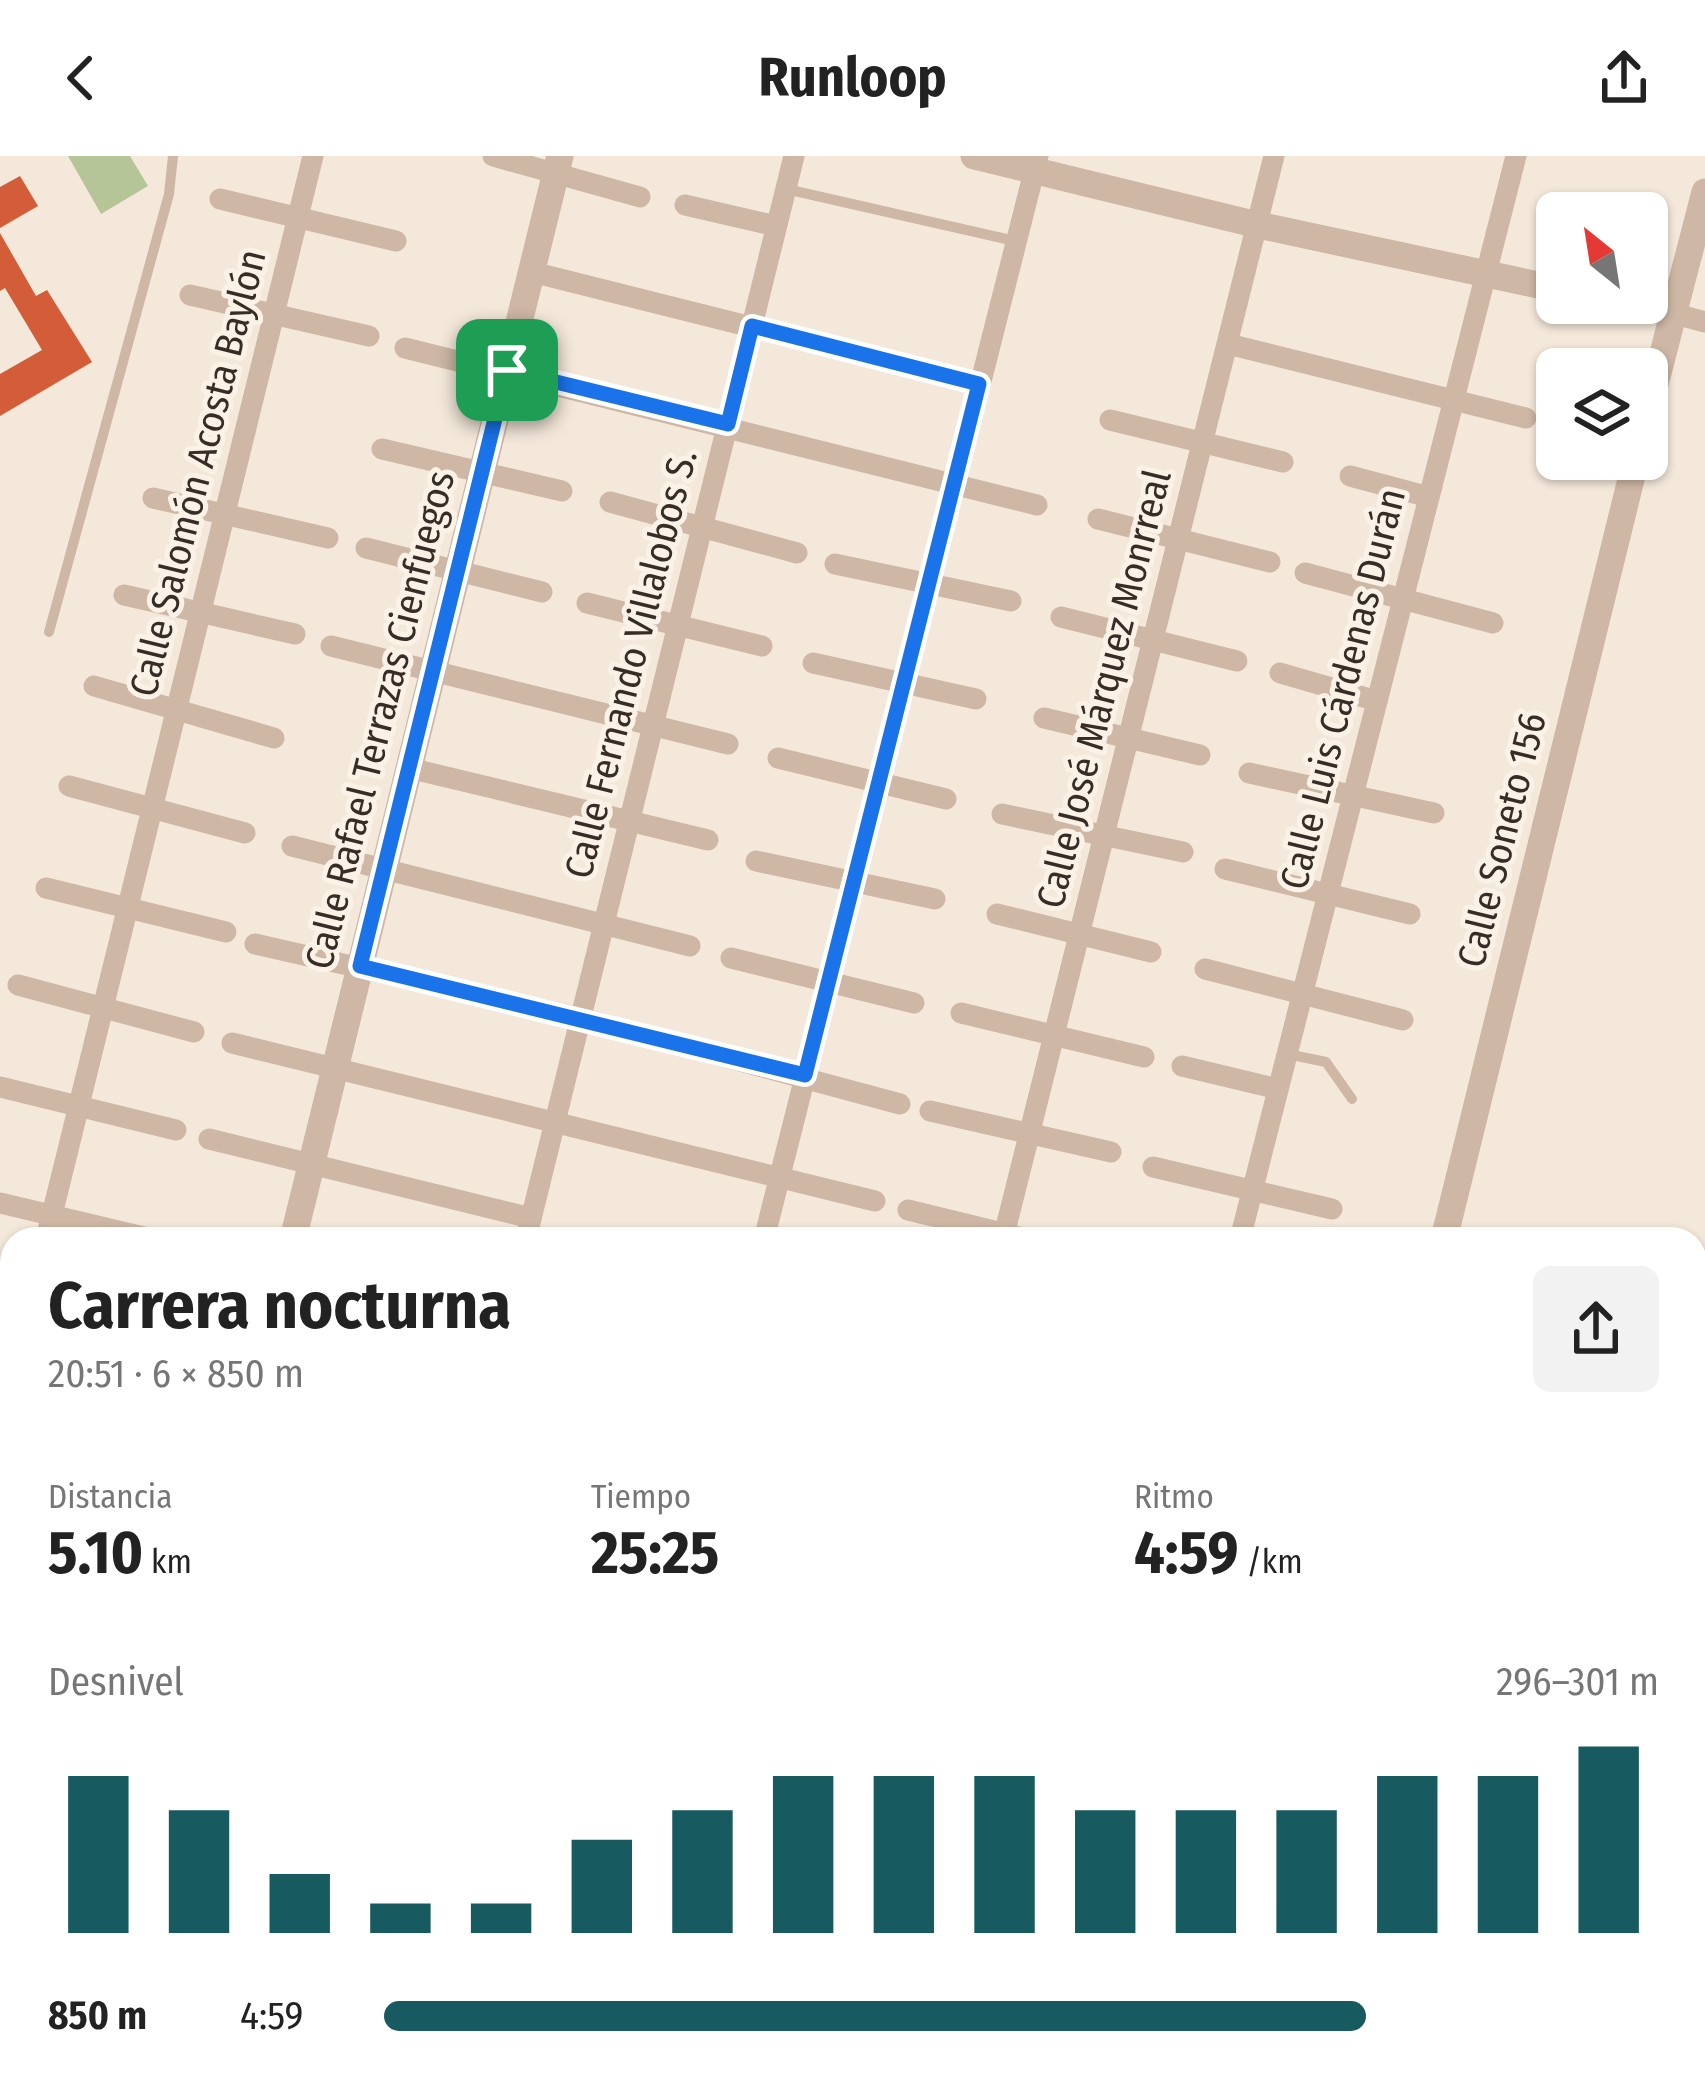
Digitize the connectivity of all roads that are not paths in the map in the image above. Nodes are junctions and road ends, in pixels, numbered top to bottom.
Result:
1 (173, 156) edge
2 (313, 156) edge
3 (493, 156) edge
4 (794, 156) edge
5 (974, 156) edge
6 (1274, 156) edge
7 (1516, 156) edge
8 (1037, 163) edge
9 (558, 165) edge
10 (786, 189) junction
11 (1704, 196) edge
12 (640, 197) dead end
13 (220, 200) dead end
14 (685, 205) dead end
15 (298, 219) junction
16 (1258, 225) junction
17 (776, 226) junction
18 (396, 241) dead end
19 (1016, 241) junction
20 (532, 272) junction
21 (1486, 274) junction
22 (1536, 285) edge
23 (190, 295) dead end
24 (1668, 312) edge
25 (1672, 313) junction
26 (274, 314) junction
27 (1705, 322) edge
28 (752, 326) junction
29 (369, 336) dead end
30 (1228, 344) junction
31 (405, 348) dead end
32 (1663, 348) edge
33 (507, 370) junction
34 (979, 384) junction
35 (1454, 398) junction
36 (1526, 418) dead end
37 (1111, 420) dead end
38 (728, 424) junction
39 (1202, 445) junction
40 (382, 449) dead end
41 (1282, 462) dead end
42 (483, 471) junction
43 (1350, 476) dead end
44 (1631, 480) edge
45 (953, 484) junction
46 (562, 491) dead end
47 (1429, 496) junction
48 (153, 498) dead end
49 (610, 502) dead end
50 (1037, 505) dead end
51 (224, 515) junction
52 (1098, 518) dead end
53 (702, 528) junction
54 (328, 538) dead end
55 (1179, 542) junction
56 (366, 548) dead end
57 (797, 553) dead end
58 (1270, 562) dead end
59 (835, 564) dead end
60 (458, 569) junction
61 (1305, 572) dead end
62 (928, 584) junction
63 (542, 592) dead end
64 (124, 595) dead end
65 (1403, 600) junction
66 (1011, 601) dead end
67 (587, 603) dead end
68 (201, 614) junction
69 (1061, 617) dead end
70 (1493, 623) dead end
71 (677, 627) junction
72 (49, 632) dead end
73 (295, 634) dead end
74 (1154, 639) junction
75 (332, 646) dead end
76 (762, 646) dead end
77 (1237, 661) dead end
78 (813, 663) dead end
79 (432, 671) junction
80 (1280, 673) dead end
81 (904, 682) junction
82 (94, 686) dead end
83 (976, 699) dead end
84 (1377, 700) junction
85 (177, 706) junction
86 (1044, 718) dead end
87 (653, 726) junction
88 (1130, 737) junction
89 (274, 738) dead end
90 (728, 744) dead end
91 (1200, 755) dead end
92 (778, 758) dead end
93 (409, 768) junction
94 (1249, 773) dead end
95 (878, 783) junction
96 (69, 786) dead end
97 (1353, 794) junction
98 (946, 799) dead end
99 (153, 807) junction
100 (1434, 813) dead end
101 (1002, 814) dead end
102 (630, 818) junction
103 (245, 833) dead end
104 (1105, 835) junction
105 (708, 840) dead end
106 (292, 845) dead end
107 (1183, 852) dead end
108 (756, 860) dead end
109 (385, 866) junction
110 (1225, 869) dead end
111 (854, 880) junction
112 (46, 888) dead end
113 (1328, 892) junction
114 (935, 899) dead end
115 (128, 911) junction
116 (997, 914) dead end
117 (1410, 914) dead end
118 (604, 925) junction
119 (226, 932) dead end
120 (1079, 936) junction
121 (255, 944) dead end
122 (690, 946) dead end
123 (1151, 952) dead end
124 (731, 958) dead end
125 (360, 966) junction
126 (1205, 969) dead end
127 (828, 983) junction
128 (18, 985) dead end
129 (1303, 992) junction
130 (914, 1003) dead end
131 (104, 1008) junction
132 (961, 1012) dead end
133 (580, 1018) junction
134 (1403, 1020) dead end
135 (194, 1032) dead end
136 (1054, 1038) junction
137 (232, 1043) dead end
138 (1287, 1054) junction
139 (1144, 1057) dead end
140 (335, 1064) junction
141 (1182, 1066) dead end
142 (805, 1075) junction
143 (0, 1087) edge
144 (1278, 1089) junction
145 (1352, 1099) dead end
146 (900, 1105) dead end
147 (80, 1106) junction
148 (930, 1111) dead end
149 (555, 1120) junction
150 (176, 1130) dead end
151 (1030, 1132) junction
152 (209, 1139) dead end
153 (1111, 1152) dead end
154 (311, 1162) junction
155 (1154, 1167) dead end
156 (780, 1174) junction
157 (1253, 1187) junction
158 (875, 1201) dead end
159 (0, 1203) edge
160 (1332, 1209) dead end
161 (908, 1210) dead end
162 (52, 1216) junction
163 (49, 1227) edge
164 (100, 1227) edge
165 (296, 1227) edge
166 (525, 1227) edge
167 (528, 1227) edge
168 (767, 1227) edge
169 (973, 1227) edge
170 (1014, 1227) edge
171 (1243, 1227) edge
172 (1447, 1227) edge

1 - 72 lane
2 - 15 street, Calle Salomón Acosta Baylón
3 - 9 street
4 - 10 street, Calle Fernando Villalobos S.
5 - 8 street
6 - 16 street, Calle José Márquez Monrreal
7 - 21 street, Calle Luis Cárdenas Durán
8 - 16 street
8 - 19 street
9 - 12 street
9 - 20 street, Calle Rafael Terrazas Cienfuegos
10 - 17 street, Calle Fernando Villalobos S.
10 - 19 lane
11 - 25 street
13 - 15 street
14 - 17 street
15 - 18 street
15 - 26 street, Calle Salomón Acosta Baylón
16 - 21 street
16 - 30 street, Calle José Márquez Monrreal
17 - 28 street, Calle Fernando Villalobos S.
19 - 34 street
20 - 28 street
20 - 33 street, Calle Rafael Terrazas Cienfuegos
21 - 22 street
21 - 35 street, Calle Luis Cárdenas Durán
23 - 26 street
24 - 25 street
25 - 27 street
25 - 32 street
26 - 29 street
26 - 51 street, Calle Salomón Acosta Baylón
28 - 34 street
28 - 38 street, Calle Fernando Villalobos S.
30 - 35 street
30 - 39 street, Calle José Márquez Monrreal
31 - 33 street
33 - 38 street
33 - 42 street, Calle Rafael Terrazas Cienfuegos
34 - 45 street
35 - 36 street
35 - 47 street, Calle Luis Cárdenas Durán
37 - 39 street
38 - 45 street
38 - 53 street, Calle Fernando Villalobos S.
39 - 41 street
39 - 55 street, Calle José Márquez Monrreal
40 - 42 street
42 - 46 street
42 - 60 street, Calle Rafael Terrazas Cienfuegos
43 - 47 street
44 - 172 street, Calle Soneto 156
45 - 50 street
45 - 62 street
47 - 65 street, Calle Luis Cárdenas Durán
48 - 51 street
49 - 53 street
51 - 54 street
51 - 68 street, Calle Salomón Acosta Baylón
52 - 55 street
53 - 57 street
53 - 71 street, Calle Fernando Villalobos S.
55 - 58 street
55 - 74 street, Calle José Márquez Monrreal
56 - 60 street
59 - 62 street
60 - 63 street
60 - 79 street, Calle Rafael Terrazas Cienfuegos
61 - 65 street
62 - 66 street
62 - 81 street
64 - 68 street
65 - 70 street
65 - 84 street, Calle Luis Cárdenas Durán
67 - 71 street
68 - 73 street
68 - 85 street, Calle Salomón Acosta Baylón
69 - 74 street
71 - 76 street
71 - 87 street, Calle Fernando Villalobos S.
74 - 77 street
74 - 88 street, Calle José Márquez Monrreal
75 - 79 street
78 - 81 street
79 - 87 street
79 - 93 street, Calle Rafael Terrazas Cienfuegos
80 - 84 street
81 - 83 street
81 - 95 street
82 - 85 street
84 - 97 street, Calle Luis Cárdenas Durán
85 - 89 street
85 - 99 street, Calle Salomón Acosta Baylón
86 - 88 street
87 - 90 street
87 - 102 street, Calle Fernando Villalobos S.
88 - 91 street
88 - 104 street, Calle José Márquez Monrreal
92 - 95 street
93 - 102 street
93 - 109 street, Calle Rafael Terrazas Cienfuegos
94 - 97 street
95 - 98 street
95 - 111 street
96 - 99 street
97 - 100 street
97 - 113 street, Calle Luis Cárdenas Durán
99 - 103 street
99 - 115 street, Calle Salomón Acosta Baylón
101 - 104 street
102 - 105 street
102 - 118 street, Calle Fernando Villalobos S.
104 - 107 street
104 - 120 street, Calle José Márquez Monrreal
106 - 109 street
108 - 111 street
109 - 118 street
109 - 125 street, Calle Rafael Terrazas Cienfuegos
110 - 113 street
111 - 114 street
111 - 127 street
112 - 115 street
113 - 117 street
113 - 129 street, Calle Luis Cárdenas Durán
115 - 119 street
115 - 131 street, Calle Salomón Acosta Baylón
116 - 120 street
118 - 122 street
118 - 133 street, Calle Fernando Villalobos S.
120 - 123 street
120 - 136 street, Calle José Márquez Monrreal
121 - 125 street
124 - 127 street
125 - 133 street
125 - 140 street, Calle Rafael Terrazas Cienfuegos
126 - 129 street
127 - 130 street
127 - 142 street
128 - 131 street
129 - 134 street
129 - 138 street, Calle Luis Cárdenas Durán
131 - 135 street
131 - 147 street, Calle Salomón Acosta Baylón
132 - 136 street
133 - 142 street
133 - 149 street, Calle Fernando Villalobos S.
136 - 139 street
136 - 151 street, Calle José Márquez Monrreal
137 - 140 street
138 - 144 street, Calle Luis Cárdenas Durán
138 - 145 lane
140 - 149 street
140 - 154 street, Calle Rafael Terrazas Cienfuegos
141 - 144 street
142 - 146 street
142 - 156 street
143 - 147 street
144 - 157 street, Calle Luis Cárdenas Durán
147 - 150 street
147 - 162 street, Calle Salomón Acosta Baylón
148 - 151 street
149 - 156 street
149 - 167 street, Calle Fernando Villalobos S.
151 - 153 street
151 - 170 street, Calle José Márquez Monrreal
152 - 154 street
154 - 165 street, Calle Rafael Terrazas Cienfuegos
154 - 166 street
155 - 157 street
156 - 158 street
156 - 168 street
157 - 160 street
157 - 171 street, Calle Luis Cárdenas Durán
159 - 162 street
161 - 169 street
162 - 163 street, Calle Salomón Acosta Baylón
162 - 164 street

